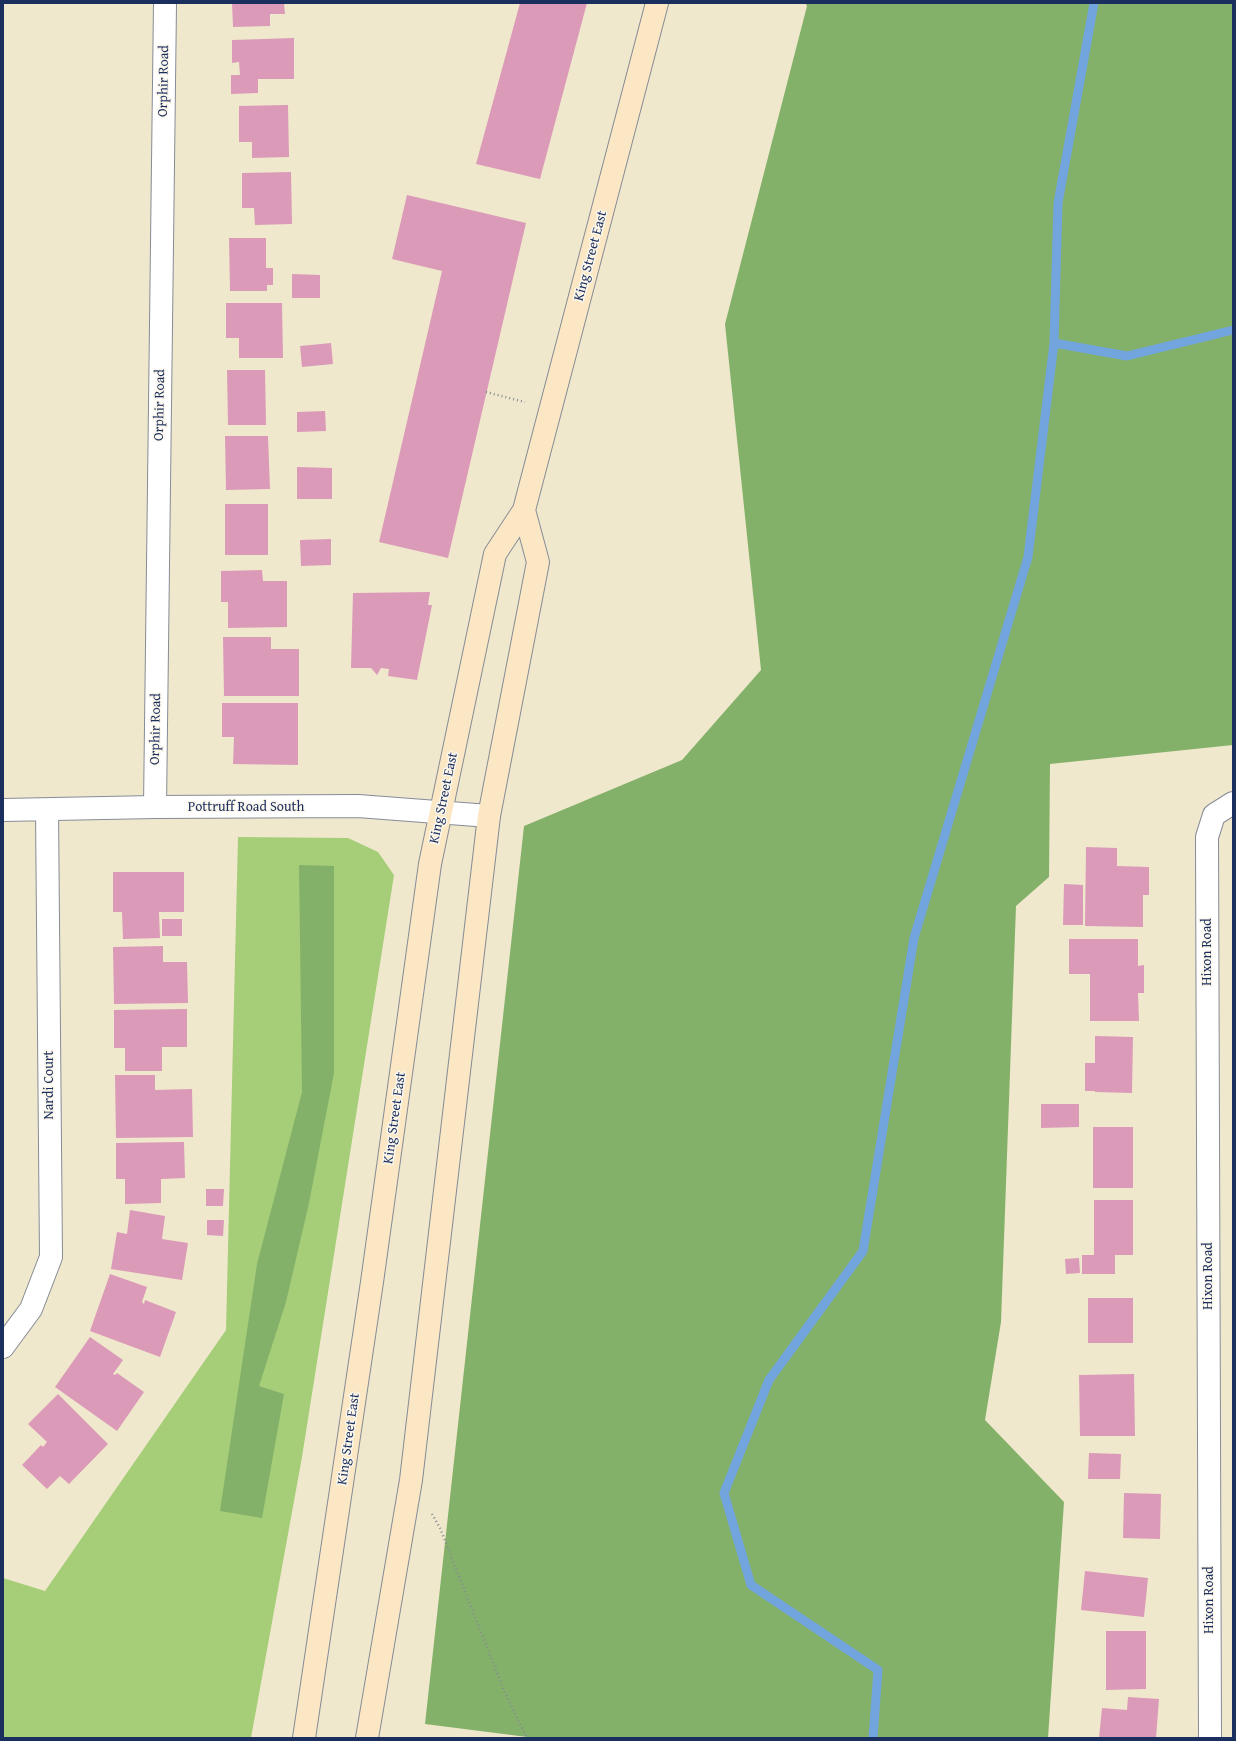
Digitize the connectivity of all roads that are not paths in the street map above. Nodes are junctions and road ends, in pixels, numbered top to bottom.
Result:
1 (164, 3) edge
2 (657, 3) edge
3 (524, 510) junction
4 (1233, 803) edge
5 (155, 807) junction
6 (3, 810) edge
7 (47, 810) junction
8 (441, 812) junction
9 (489, 816) junction
10 (3, 1347) edge
11 (304, 1738) edge
12 (367, 1738) edge
13 (1210, 1738) edge

1 - 5 street, Orphir Road
2 - 3 main road, King Street East
3 - 8 main road, King Street East
3 - 9 main road, King Street East
4 - 13 street, Hixon Road
5 - 7 street, Pottruff Road South
5 - 8 street, Pottruff Road South
6 - 7 street, Pottruff Road South
7 - 10 street, Nardi Court
8 - 9 street, Pottruff Road South
8 - 11 main road, King Street East
9 - 12 main road, King Street East

